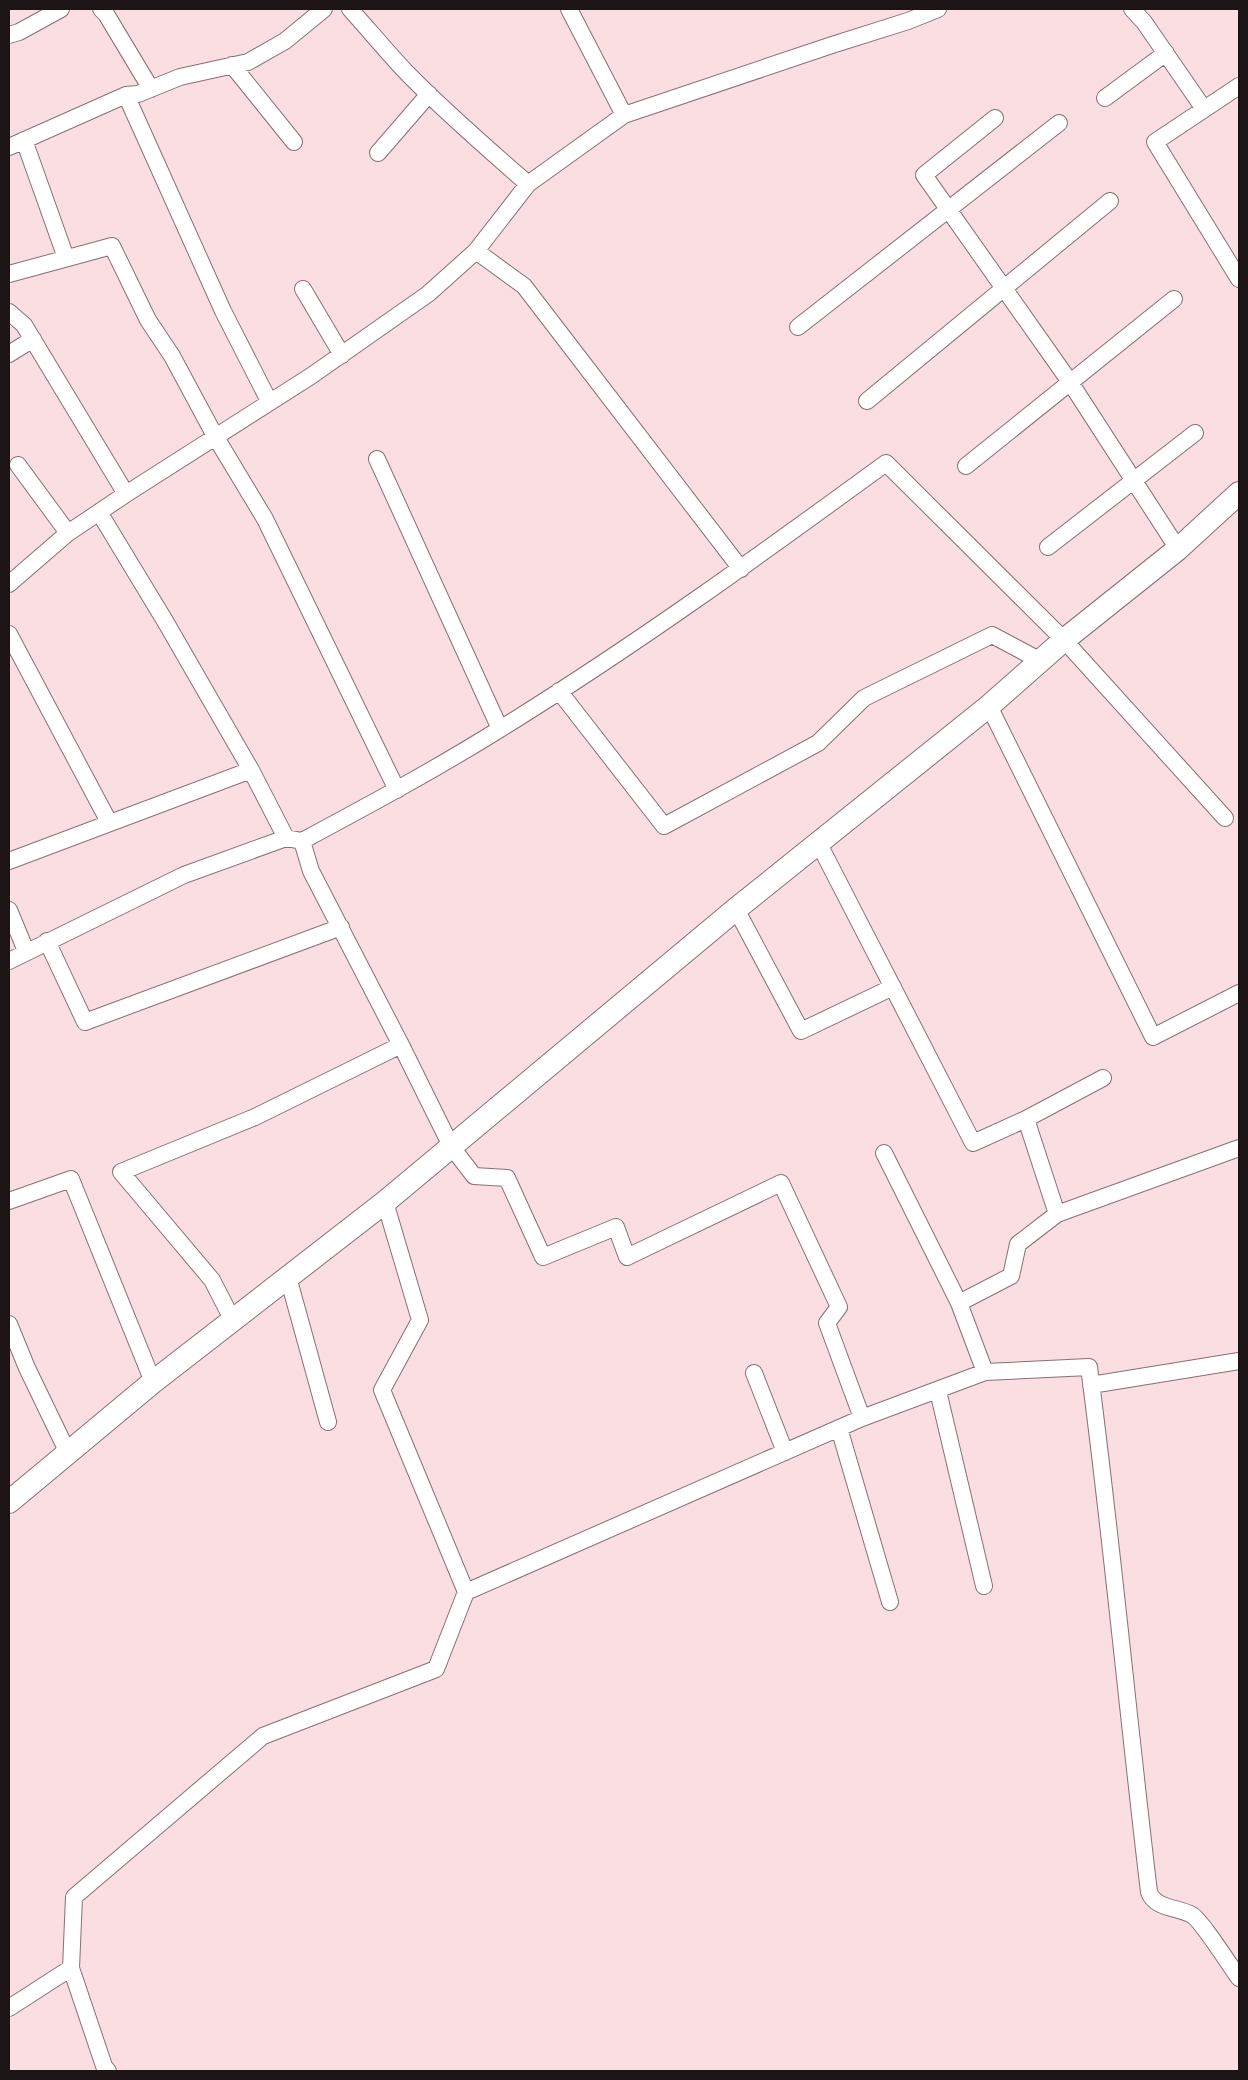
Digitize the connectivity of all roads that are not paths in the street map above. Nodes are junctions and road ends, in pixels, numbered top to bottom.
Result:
1 (61, 9) edge
2 (101, 9) edge
3 (324, 9) edge
4 (350, 9) edge
5 (569, 9) edge
6 (938, 9) edge
7 (1132, 9) edge
8 (10, 33) edge
9 (1166, 53) junction
10 (232, 65) junction
11 (1239, 86) edge
12 (151, 89) junction
13 (429, 94) junction
14 (126, 95) junction
15 (1105, 98) dead end
16 (1204, 109) junction
17 (624, 115) junction
18 (995, 118) dead end
19 (1059, 123) dead end
20 (24, 140) junction
21 (294, 142) dead end
22 (9, 146) edge
23 (378, 153) dead end
24 (528, 184) junction
25 (1110, 201) dead end
26 (949, 210) junction
27 (476, 250) junction
28 (66, 258) junction
29 (9, 274) edge
30 (1239, 279) edge
31 (1005, 289) junction
32 (303, 290) dead end
33 (1174, 299) dead end
34 (9, 312) edge
35 (798, 327) dead end
36 (32, 339) junction
37 (9, 354) edge
38 (342, 355) junction
39 (1070, 382) junction
40 (269, 401) junction
41 (866, 402) dead end
42 (1195, 433) dead end
43 (215, 436) junction
44 (377, 459) dead end
45 (18, 465) dead end
46 (966, 466) dead end
47 (1132, 480) junction
48 (1239, 493) edge
49 (126, 494) junction
50 (99, 512) junction
51 (68, 533) junction
52 (1048, 547) dead end
53 (1178, 549) junction
54 (741, 569) junction
55 (9, 584) edge
56 (9, 634) edge
57 (1064, 640) junction
58 (1041, 661) junction
59 (559, 691) junction
60 (989, 706) junction
61 (500, 729) junction
62 (251, 770) junction
63 (397, 790) junction
64 (1225, 818) dead end
65 (109, 822) junction
66 (294, 839) junction
67 (819, 844) junction
68 (9, 861) edge
69 (736, 909) junction
70 (9, 910) edge
71 (342, 927) junction
72 (47, 941) junction
73 (26, 951) junction
74 (9, 960) edge
75 (893, 987) junction
76 (1239, 993) edge
77 (401, 1045) junction
78 (1104, 1078) dead end
79 (1026, 1119) junction
80 (451, 1146) junction
81 (1239, 1148) edge
82 (884, 1153) dead end
83 (9, 1201) edge
84 (385, 1202) junction
85 (1057, 1214) junction
86 (288, 1277) junction
87 (959, 1303) junction
88 (232, 1319) junction
89 (9, 1324) edge
90 (1239, 1361) edge
91 (985, 1372) junction
92 (754, 1373) dead end
93 (153, 1382) junction
94 (1091, 1385) junction
95 (938, 1392) junction
96 (862, 1418) junction
97 (328, 1422) dead end
98 (840, 1428) junction
99 (68, 1452) junction
100 (785, 1452) junction
101 (9, 1502) edge
102 (984, 1586) dead end
103 (466, 1592) junction
104 (890, 1602) dead end
105 (72, 1968) junction
106 (1239, 1978) edge
107 (9, 2008) edge
108 (108, 2071) edge

1 - 8 street
2 - 12 street
3 - 10 street
4 - 13 street
5 - 17 street
6 - 17 street
7 - 9 street
9 - 15 street
9 - 16 street
10 - 12 street
10 - 21 street
11 - 16 street
12 - 14 street
13 - 23 street
13 - 24 street
14 - 20 street
14 - 40 street
16 - 30 street
17 - 24 street
18 - 26 street
19 - 26 street
20 - 22 street
20 - 28 street
24 - 27 street
25 - 31 street
26 - 31 street
26 - 35 street
27 - 38 street
27 - 54 street
28 - 29 street
28 - 43 street
31 - 39 street
31 - 41 street
32 - 38 street
33 - 39 street
34 - 36 street
36 - 37 street
36 - 49 street
38 - 40 street
39 - 46 street
39 - 47 street
40 - 43 street
42 - 47 street
43 - 49 street
43 - 63 street
44 - 61 street
45 - 51 street
47 - 52 street
47 - 53 street
48 - 53 street
49 - 50 street
50 - 51 street
50 - 62 street
51 - 55 street
53 - 57 street
54 - 57 street
54 - 59 street
56 - 65 street
57 - 58 street
57 - 64 street
58 - 59 street
58 - 60 street
59 - 61 street
60 - 67 street
60 - 76 street
61 - 63 street
62 - 65 street
62 - 66 street
63 - 66 street
65 - 68 street
66 - 71 street
66 - 72 street
67 - 69 street
67 - 75 street
69 - 75 street
69 - 80 street
70 - 73 street
71 - 72 street
71 - 77 street
72 - 73 street
73 - 74 street
75 - 79 street
77 - 80 street
77 - 88 street
78 - 79 street
79 - 85 street
80 - 84 street
80 - 96 street
81 - 85 street
82 - 87 street
83 - 93 street
84 - 86 street
84 - 103 street
85 - 87 street
86 - 88 street
86 - 97 street
87 - 91 street
88 - 93 street
89 - 99 street
90 - 94 street
91 - 94 street
91 - 95 street
92 - 100 street
93 - 99 street
94 - 106 street
95 - 96 street
95 - 102 street
96 - 98 street
98 - 100 street
98 - 104 street
99 - 101 street
100 - 103 street
103 - 105 street
105 - 107 street
105 - 108 street

